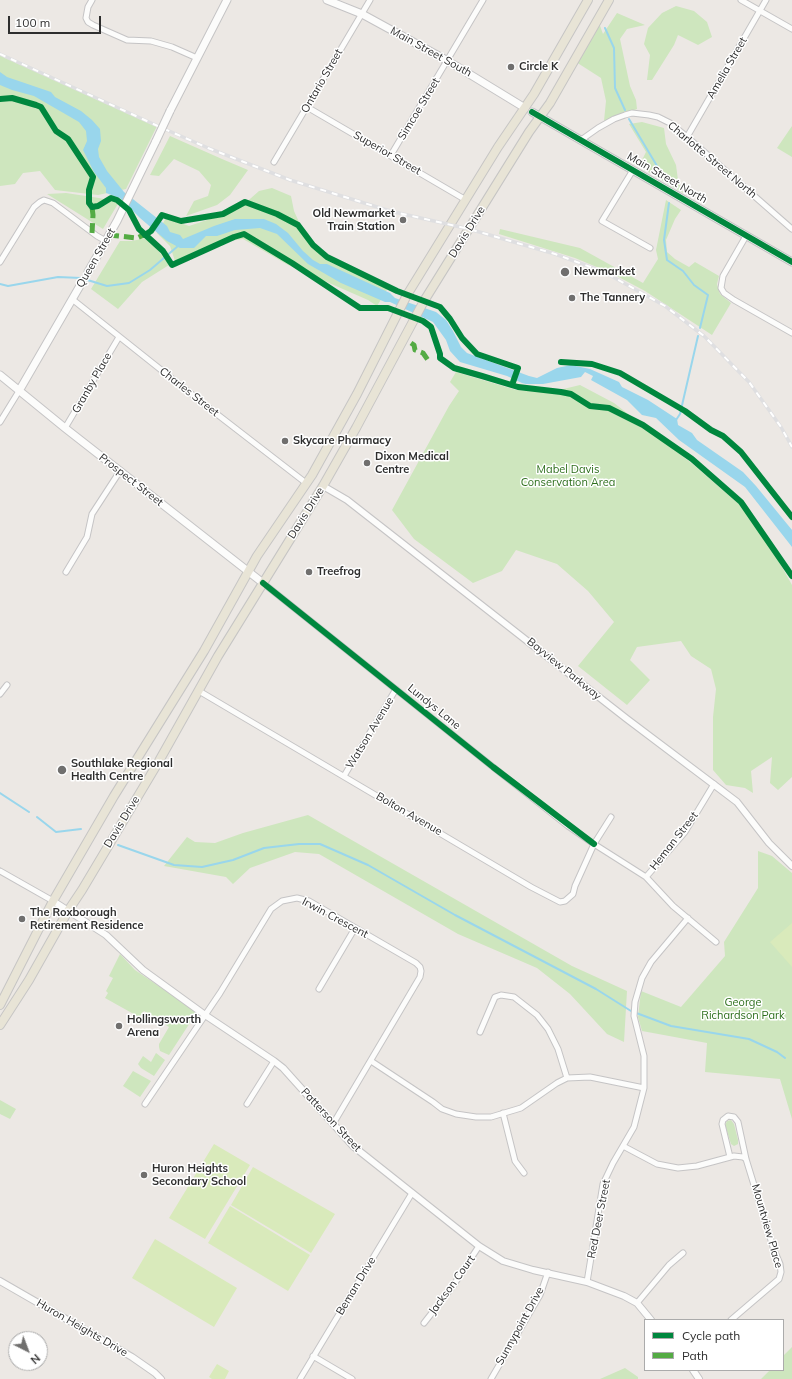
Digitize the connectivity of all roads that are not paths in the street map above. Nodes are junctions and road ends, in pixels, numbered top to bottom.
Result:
1 (92, 0) edge
2 (227, 0) edge
3 (327, 0) edge
4 (370, 0) edge
5 (483, 0) edge
6 (588, 0) edge
7 (609, 0) edge
8 (741, 0) edge
9 (766, 0) edge
10 (760, 11) junction
11 (362, 14) junction
12 (792, 29) edge
13 (197, 58) junction
14 (448, 61) junction
15 (307, 107) junction
16 (528, 110) junction
17 (540, 117) junction
18 (687, 137) junction
19 (581, 140) junction
20 (391, 155) junction
21 (274, 162) dead end
22 (633, 170) junction
23 (466, 200) junction
24 (792, 229) edge
25 (746, 236) junction
26 (106, 242) junction
27 (650, 248) dead end
28 (0, 262) edge
29 (792, 262) edge
30 (88, 272) joint
31 (81, 284) joint
32 (72, 299) junction
33 (792, 333) edge
34 (118, 337) junction
35 (0, 375) edge
36 (19, 391) junction
37 (0, 422) edge
38 (65, 428) junction
39 (120, 471) junction
40 (306, 483) junction
41 (323, 486) junction
42 (248, 571) junction
43 (66, 572) dead end
44 (263, 583) junction
45 (7, 685) dead end
46 (396, 689) junction
47 (199, 691) junction
48 (0, 694) edge
49 (344, 776) junction
50 (714, 784) junction
51 (611, 817) dead end
52 (594, 844) junction
53 (792, 866) edge
54 (0, 871) edge
55 (646, 877) junction
56 (53, 902) junction
57 (68, 911) junction
58 (688, 918) junction
59 (355, 928) junction
60 (716, 942) dead end
61 (319, 989) dead end
62 (0, 1005) edge
63 (205, 1015) junction
64 (0, 1025) edge
65 (480, 1032) dead end
66 (274, 1061) junction
67 (371, 1061) junction
68 (567, 1078) junction
69 (644, 1088) junction
70 (145, 1104) dead end
71 (247, 1104) dead end
72 (503, 1113) junction
73 (333, 1124) junction
74 (623, 1146) junction
75 (730, 1157) junction
76 (746, 1159) junction
77 (524, 1173) dead end
78 (412, 1193) junction
79 (480, 1246) junction
80 (682, 1253) dead end
81 (548, 1272) junction
82 (0, 1281) edge
83 (587, 1282) junction
84 (637, 1303) junction
85 (650, 1319) edge
86 (732, 1319) edge
87 (424, 1323) dead end
88 (313, 1356) junction
89 (161, 1379) edge
90 (300, 1379) edge
91 (352, 1379) edge
92 (491, 1379) edge

1 - 13 street
2 - 13 main road, Queen Street
3 - 11 main road, Main Street South
4 - 11 street, Ontario Street
5 - 14 street, Simcoe Street
6 - 16 main road, Davis Drive
7 - 17 main road, Davis Drive
8 - 10 street
9 - 10 street, Amelia Street
10 - 12 street
10 - 18 street, Amelia Street
11 - 14 main road, Main Street South
11 - 15 street, Ontario Street
13 - 26 main road, Queen Street, bridge
14 - 16 main road, Main Street South
14 - 20 street, Simcoe Street
15 - 20 street, Superior Street
15 - 21 street, Ontario Street
16 - 17 main road, Main Street North
16 - 23 main road, Davis Drive
17 - 19 main road, Main Street North
17 - 41 main road, Davis Drive
18 - 19 street, Charlotte Street North
18 - 24 street, Charlotte Street North
19 - 22 main road, Main Street North
20 - 23 street, Superior Street
22 - 25 main road, Main Street North
22 - 27 street
23 - 40 main road, Davis Drive
25 - 29 main road, Main Street North
25 - 33 street
26 - 28 street
26 - 30 main road, Queen Street
30 - 31 street, Queen Street
31 - 32 main road, Queen Street
32 - 34 street, Charles Street
32 - 36 main road, Queen Street
34 - 38 street, Granby Place
34 - 40 street, Charles Street
35 - 36 main road, Prospect Street
36 - 37 street, Queen Street
36 - 38 main road, Prospect Street
38 - 39 main road, Prospect Street
39 - 42 main road, Prospect Street
39 - 43 street
40 - 42 main road, Davis Drive
41 - 44 main road, Davis Drive
41 - 50 street, Bayview Parkway
42 - 44 main road, Prospect Street
42 - 56 main road, Davis Drive
44 - 46 street, Lundys Lane
44 - 47 main road, Davis Drive
45 - 48 street
46 - 49 street, Watson Avenue
46 - 52 street, Lundys Lane
47 - 49 street, Bolton Avenue
47 - 57 main road, Davis Drive
49 - 52 street, Bolton Avenue
50 - 53 street, Bayview Parkway
50 - 55 street, Heman Street
51 - 52 street
52 - 55 street, Lundys Lane
54 - 56 street
55 - 58 street, Lundys Lane
56 - 57 street, Patterson Street
56 - 62 main road, Davis Drive
57 - 63 street, Patterson Street
57 - 64 main road, Davis Drive
58 - 60 street, Lundys Lane
58 - 69 street, Red Deer Street
59 - 61 street
59 - 63 street, Irwin Crescent
59 - 67 street, Irwin Crescent
63 - 66 street, Patterson Street
63 - 70 street, Irwin Crescent
65 - 68 street
66 - 71 street
66 - 73 street, Patterson Street
67 - 72 street
67 - 73 street, Irwin Crescent
68 - 69 street
68 - 72 street
69 - 74 street, Red Deer Street
72 - 77 street
73 - 78 street, Patterson Street
74 - 75 street
74 - 83 street, Red Deer Street
75 - 76 street
75 - 76 street, Mountview Place
76 - 86 street, Mountview Place
78 - 79 street, Patterson Street
78 - 88 street, Beman Drive
79 - 81 street, Patterson Street
79 - 87 street, Jackson Court
80 - 84 street
81 - 83 street, Patterson Street
81 - 92 street, Sunnypoint Drive
82 - 89 street, Huron Heights Drive
83 - 84 street, Patterson Street
84 - 85 street, Patterson Street
88 - 90 street, Beman Drive
88 - 91 street

